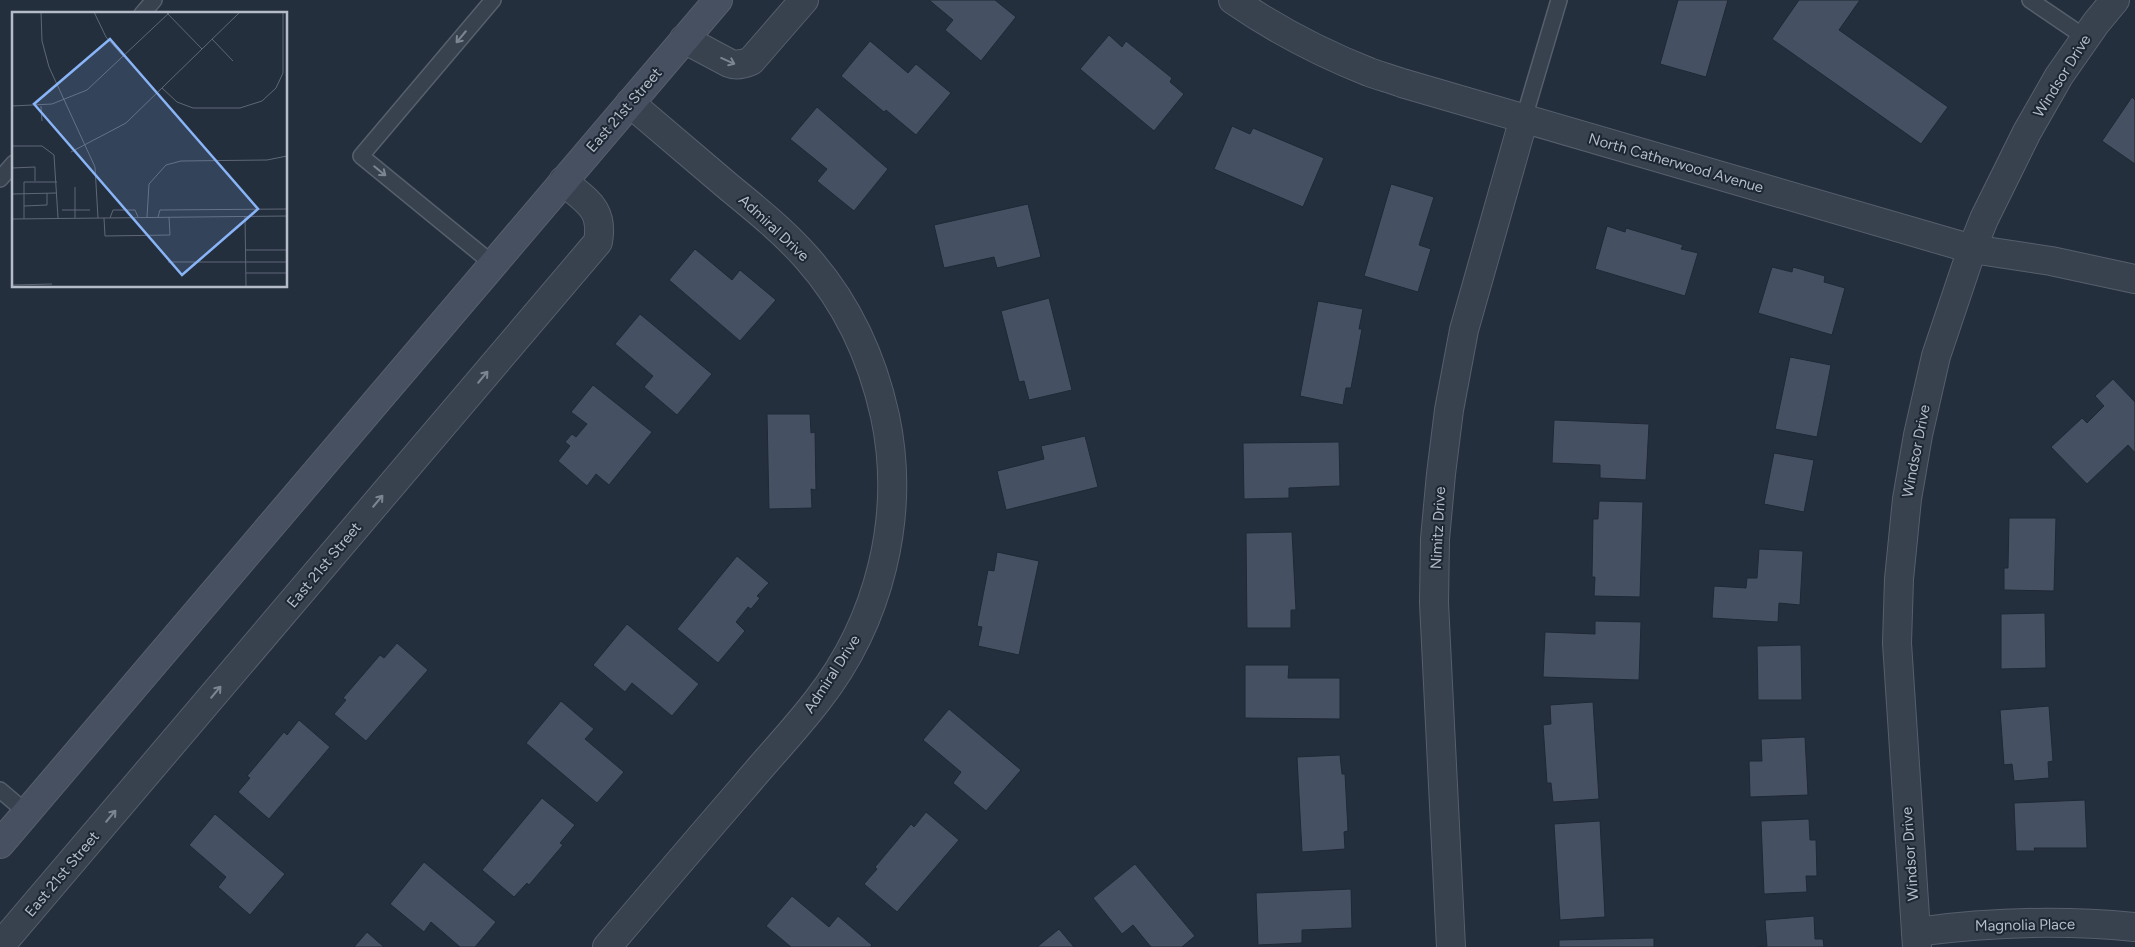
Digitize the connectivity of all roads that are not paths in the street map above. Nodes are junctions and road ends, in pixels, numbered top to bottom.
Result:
1 (154, 0) edge
2 (492, 0) edge
3 (718, 0) edge
4 (804, 0) edge
5 (1233, 0) edge
6 (1559, 0) edge
7 (2030, 0) edge
8 (2115, 0) edge
9 (144, 12) edge
10 (2086, 38) junction
11 (684, 39) junction
12 (630, 104) junction
13 (1524, 118) junction
14 (12, 165) edge
15 (0, 179) edge
16 (563, 181) junction
17 (1972, 249) junction
18 (493, 264) junction
19 (2135, 279) edge
20 (0, 790) edge
21 (27, 813) junction
22 (0, 844) edge
23 (2135, 927) edge
24 (1916, 940) edge
25 (0, 946) edge
26 (606, 947) edge
27 (1451, 947) edge

1 - 9 lane
2 -> 18 lane
3 - 11 main road, East 21st Street
11 -> 4 street
5 - 13 street, North Catherwood Avenue
6 - 13 lane
7 - 10 lane
8 - 10 street, Windsor Drive
10 - 17 street, Windsor Drive
11 - 12 main road, East 21st Street
12 - 16 main road, East 21st Street
12 - 26 street, Admiral Drive
13 - 17 street, North Catherwood Avenue
13 - 27 street, Nimitz Drive
14 - 15 lane
16 - 18 main road, East 21st Street
25 -> 16 street, East 21st Street
17 - 19 street, North Catherwood Avenue
17 - 24 street, Windsor Drive
18 - 21 main road, East 21st Street
20 - 21 lane
21 - 22 main road, East 21st Street
23 - 24 street, Magnolia Place

